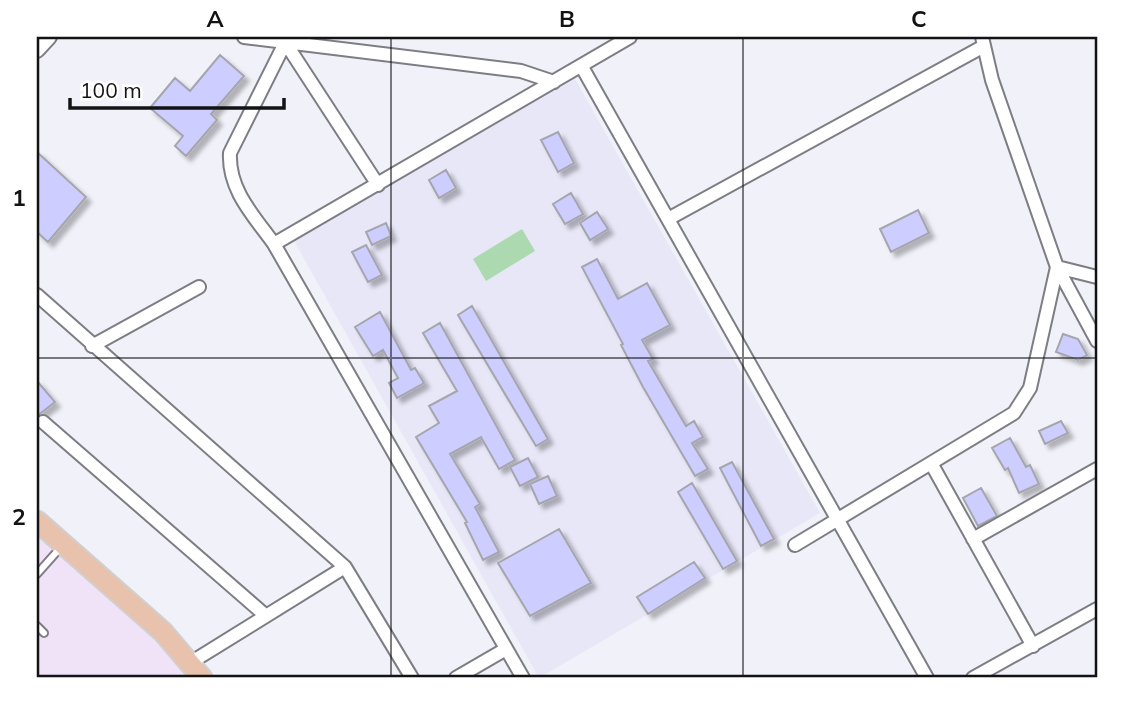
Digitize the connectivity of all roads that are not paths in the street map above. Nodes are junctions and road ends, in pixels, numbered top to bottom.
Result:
1 (49, 37) edge
2 (244, 37) edge
3 (630, 37) edge
4 (283, 40) edge
5 (983, 41) edge
6 (37, 50) edge
7 (582, 66) junction
8 (554, 82) junction
9 (378, 185) junction
10 (668, 219) junction
11 (274, 244) junction
12 (1057, 267) junction
13 (1097, 277) edge
14 (199, 287) dead end
15 (37, 295) edge
16 (1097, 341) edge
17 (92, 346) junction
18 (43, 422) dead end
19 (930, 463) junction
20 (1097, 469) edge
21 (837, 519) junction
22 (40, 528) edge
23 (973, 539) junction
24 (65, 544) junction
25 (794, 545) dead end
26 (345, 567) junction
27 (37, 574) edge
28 (1097, 609) edge
29 (265, 615) junction
30 (37, 626) edge
31 (44, 633) dead end
32 (1033, 646) junction
33 (506, 649) junction
34 (196, 671) edge
35 (412, 678) edge
36 (456, 678) edge
37 (523, 678) edge
38 (927, 678) edge
39 (973, 678) edge

1 - 6 street
2 - 4 street
3 - 7 street
4 - 8 street
4 - 9 street
4 - 11 street
5 - 10 street
5 - 12 street
7 - 8 street
7 - 10 street
8 - 9 street
9 - 11 street
10 - 21 street
11 - 33 street
12 - 13 street
12 - 16 street
12 - 19 street
14 - 17 street
15 - 17 street
17 - 26 street
18 - 29 street
19 - 21 street
19 - 23 street
20 - 23 street
21 - 25 street
21 - 38 street
22 - 24 main road
23 - 32 street
24 - 27 lane
24 - 34 main road
26 - 29 street
26 - 35 street
28 - 32 street
29 - 34 street
30 - 31 lane
32 - 39 street
33 - 36 street
33 - 37 street

